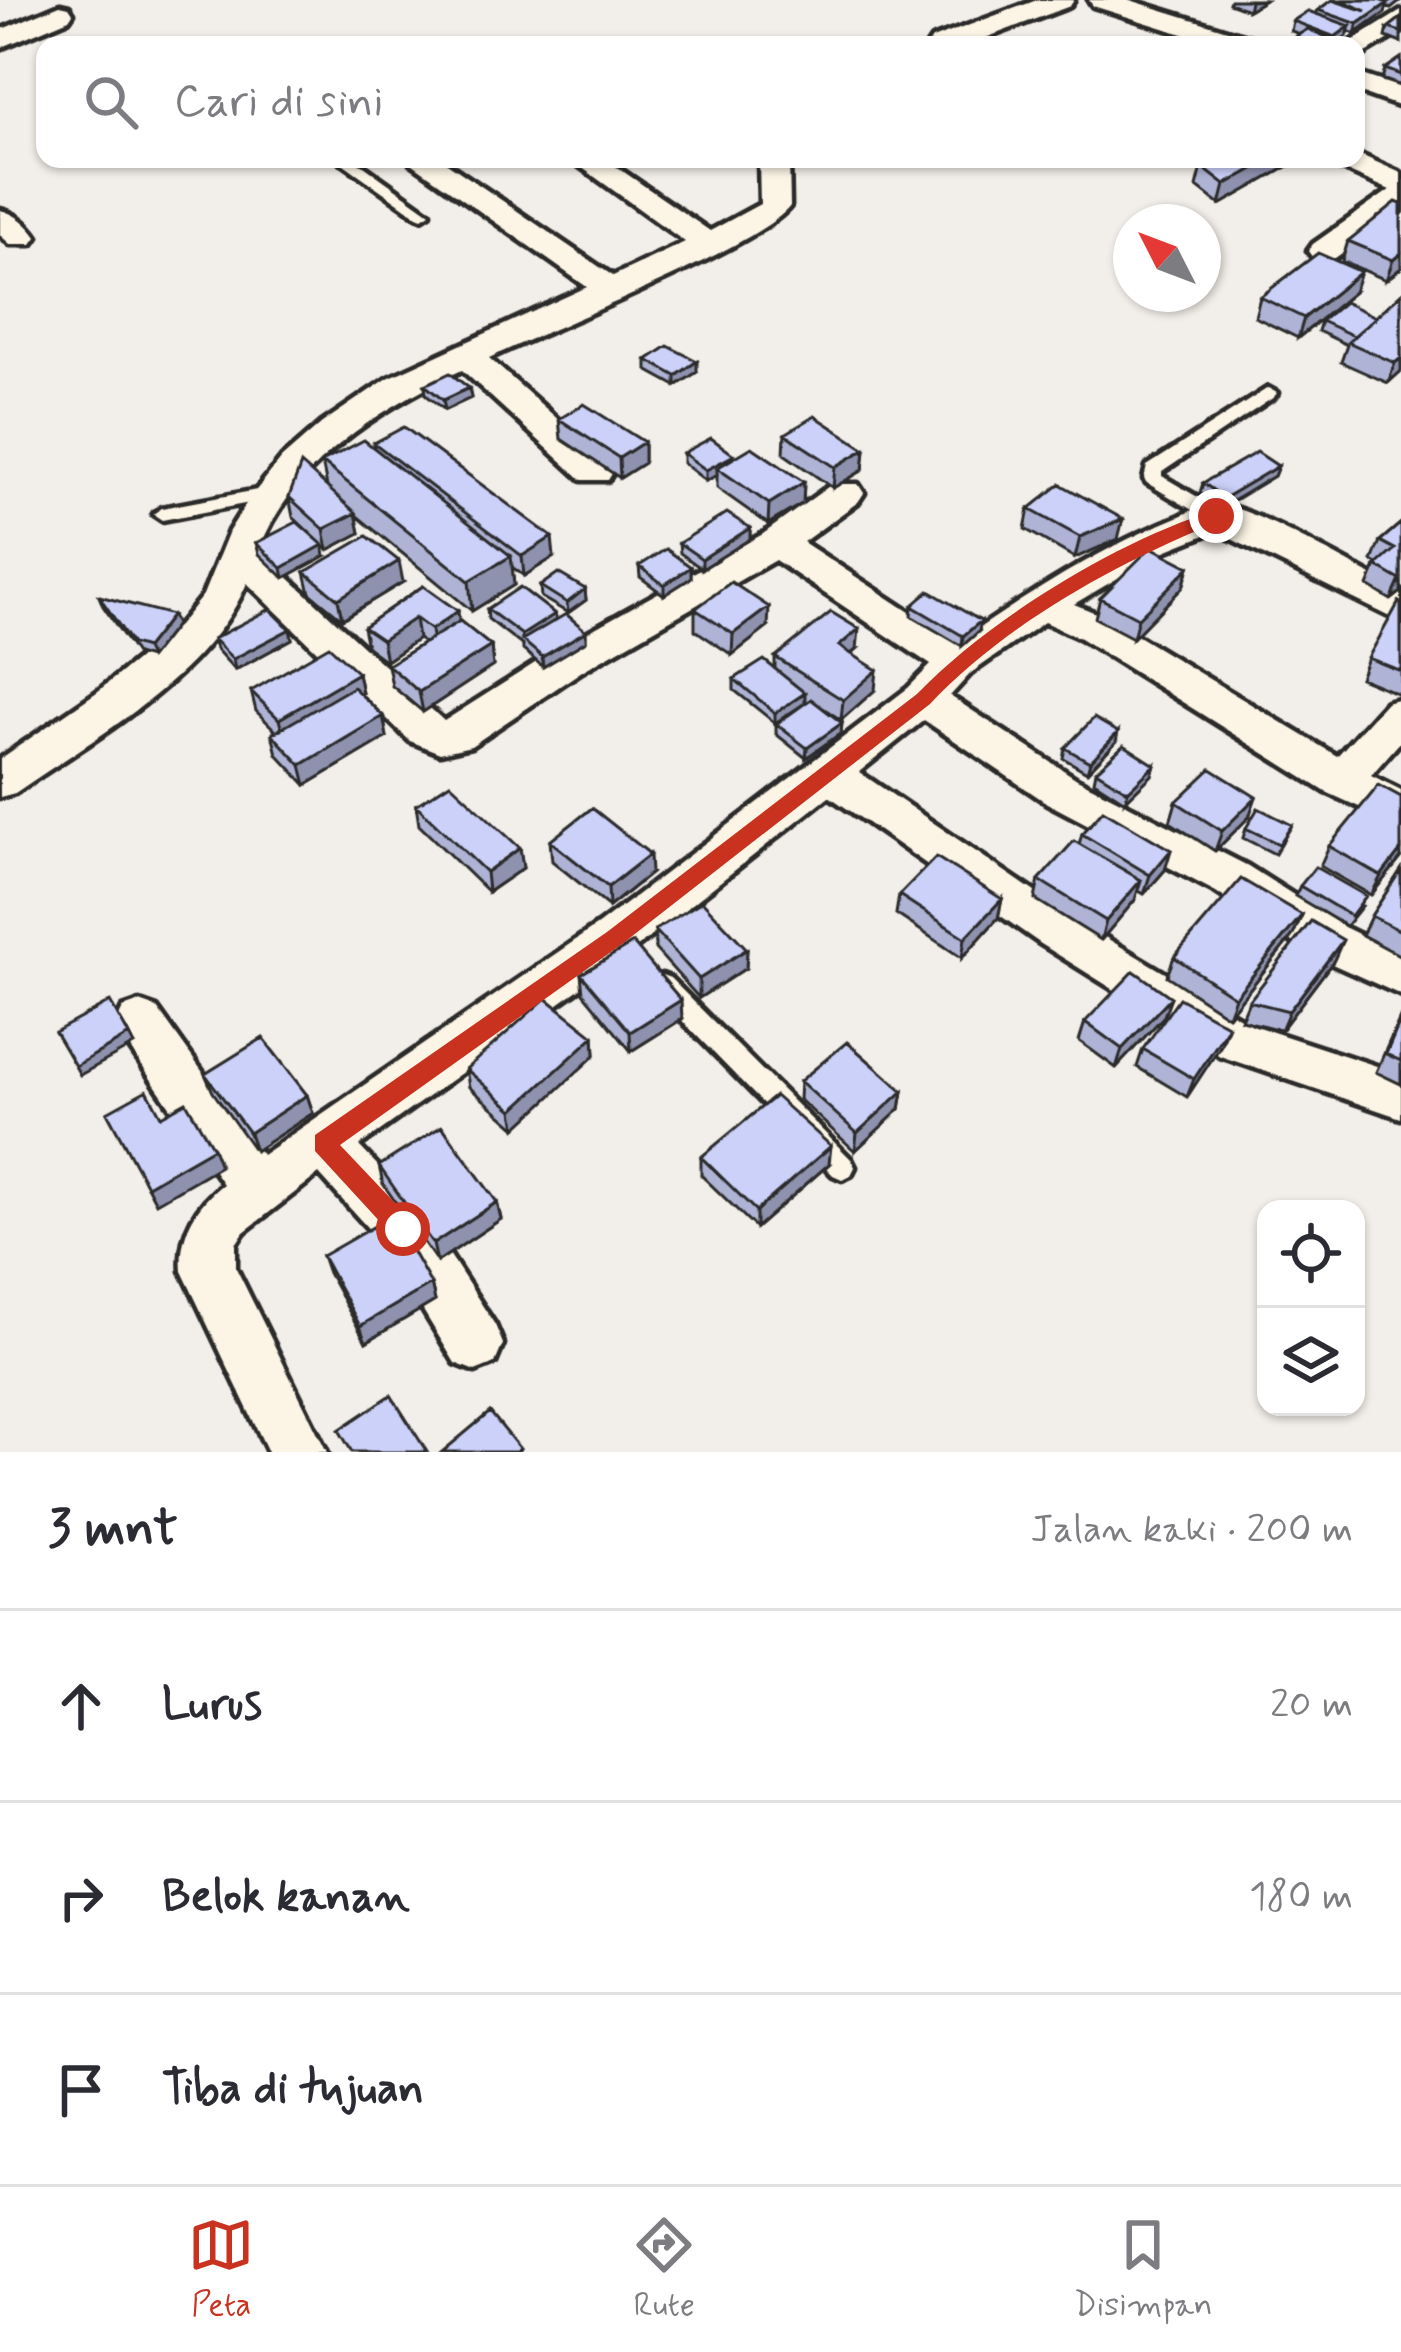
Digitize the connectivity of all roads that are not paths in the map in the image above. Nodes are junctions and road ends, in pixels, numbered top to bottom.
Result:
1 (33, 0) edge
2 (90, 0) edge
3 (1061, 0) edge
4 (1102, 0) edge
5 (60, 13) junction
6 (1401, 19) edge
7 (966, 36) edge
8 (1217, 36) edge
9 (0, 40) edge
10 (1365, 45) edge
11 (1365, 84) edge
12 (1401, 98) edge
13 (357, 168) edge
14 (434, 168) edge
15 (599, 168) edge
16 (774, 168) edge
17 (1365, 168) edge
18 (1401, 184) edge
19 (1401, 197) edge
20 (422, 213) dead end
21 (710, 245) junction
22 (1324, 251) edge
23 (612, 290) junction
24 (467, 356) junction
25 (1268, 394) dead end
26 (596, 472) dead end
27 (273, 493) junction
28 (844, 494) dead end
29 (162, 514) dead end
30 (1216, 516) junction
31 (776, 543) junction
32 (240, 554) junction
33 (1041, 605) junction
34 (1401, 608) edge
35 (958, 663) junction
36 (923, 699) junction
37 (1401, 713) edge
38 (828, 773) junction
39 (1341, 780) junction
40 (0, 781) edge
41 (1401, 809) edge
42 (631, 954) junction
43 (1399, 976) edge
44 (140, 1022) dead end
45 (1401, 1096) edge
46 (323, 1143) junction
47 (842, 1167) dead end
48 (256, 1190) junction
49 (475, 1344) dead end
50 (298, 1452) edge

1 - 5 street
2 - 5 street
3 - 7 street
4 - 8 street
5 - 9 street
6 - 10 street
11 - 12 street
13 - 20 lane
14 - 23 street
15 - 21 street
16 - 21 street
17 - 18 street
19 - 22 street
21 - 23 street
23 - 24 street
24 - 26 street
24 - 27 street
25 - 30 lane
27 - 29 lane
27 - 32 street
28 - 31 street
30 - 33 street
30 - 34 street
31 - 32 street
31 - 35 street
32 - 40 street
33 - 35 street
33 - 39 street
35 - 36 street
36 - 38 street
36 - 43 street
37 - 39 street
38 - 42 street
38 - 45 street
39 - 41 street
42 - 46 street
42 - 47 lane
44 - 48 street
46 - 48 street
46 - 49 street
48 - 50 street

